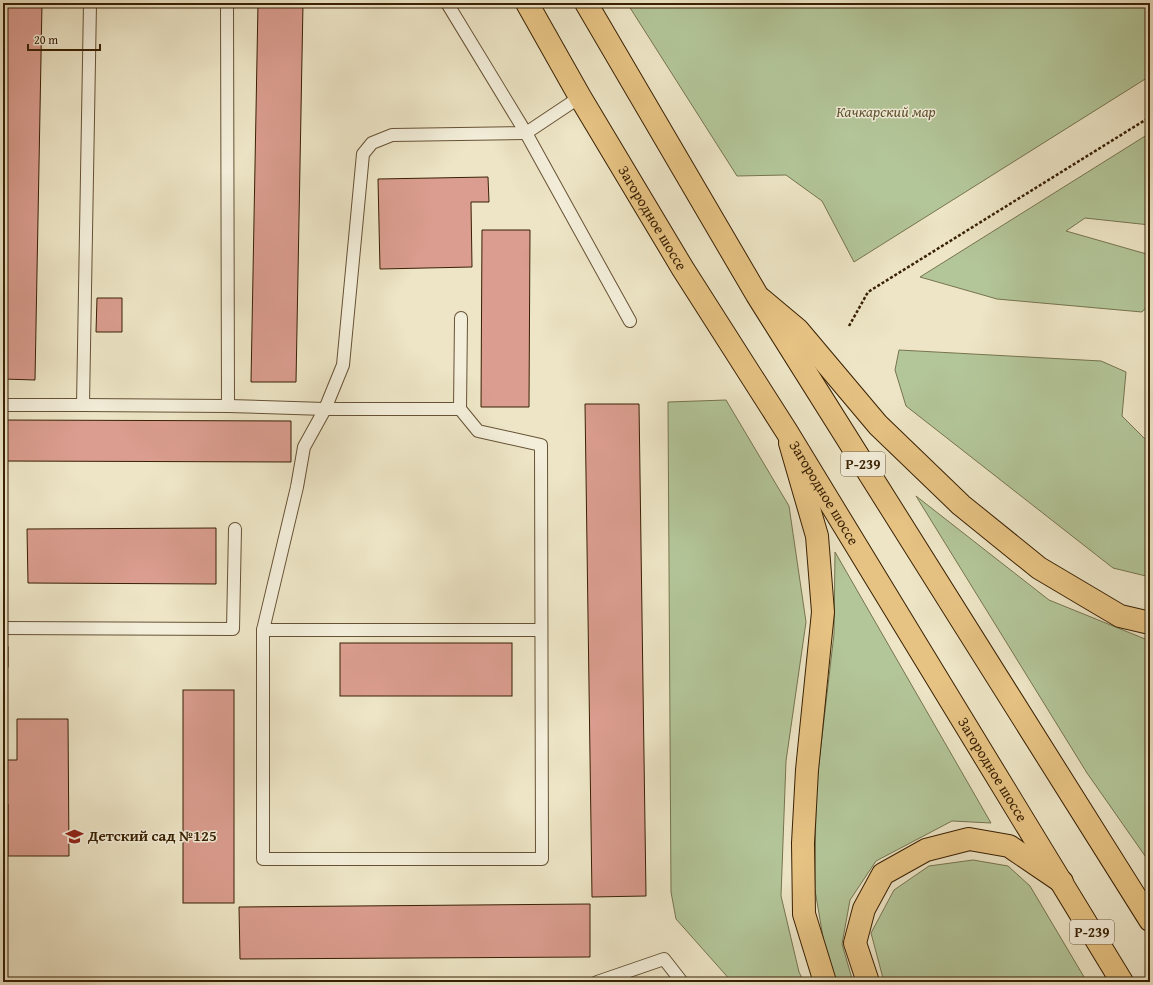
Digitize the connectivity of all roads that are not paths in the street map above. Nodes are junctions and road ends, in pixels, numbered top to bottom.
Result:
1 (90, 3) edge
2 (227, 3) edge
3 (446, 3) edge
4 (527, 3) edge
5 (586, 3) edge
6 (580, 97) junction
7 (526, 133) junction
8 (757, 295) junction
9 (461, 318) dead end
10 (630, 321) dead end
11 (3, 405) edge
12 (83, 405) junction
13 (228, 406) junction
14 (325, 409) junction
15 (460, 409) junction
16 (787, 432) junction
17 (235, 529) dead end
18 (1150, 622) edge
19 (3, 628) edge
20 (262, 630) junction
21 (541, 630) junction
22 (1062, 882) junction
23 (1150, 920) edge
24 (597, 982) edge
25 (682, 982) edge
26 (825, 982) edge
27 (868, 982) edge
28 (1122, 982) edge

1 - 12 lane
2 - 13 lane
3 - 7 lane
4 - 6 main road, Загородное шоссе / Р-239
5 - 8 main road, Р-239
6 - 7 lane
6 - 16 main road, Загородное шоссе / Р-239
7 - 10 lane
7 - 14 lane
8 - 18 main road
8 - 23 main road, Р-239
9 - 15 lane
11 - 12 lane
12 - 13 lane
13 - 14 lane
14 - 15 lane
14 - 20 lane
15 - 21 lane
16 - 22 main road, Загородное шоссе / Р-239
16 - 26 main road
17 - 19 lane
20 - 21 lane
20 - 21 lane
22 - 27 main road
22 - 28 main road, Загородное шоссе / Р-239
24 - 25 lane

